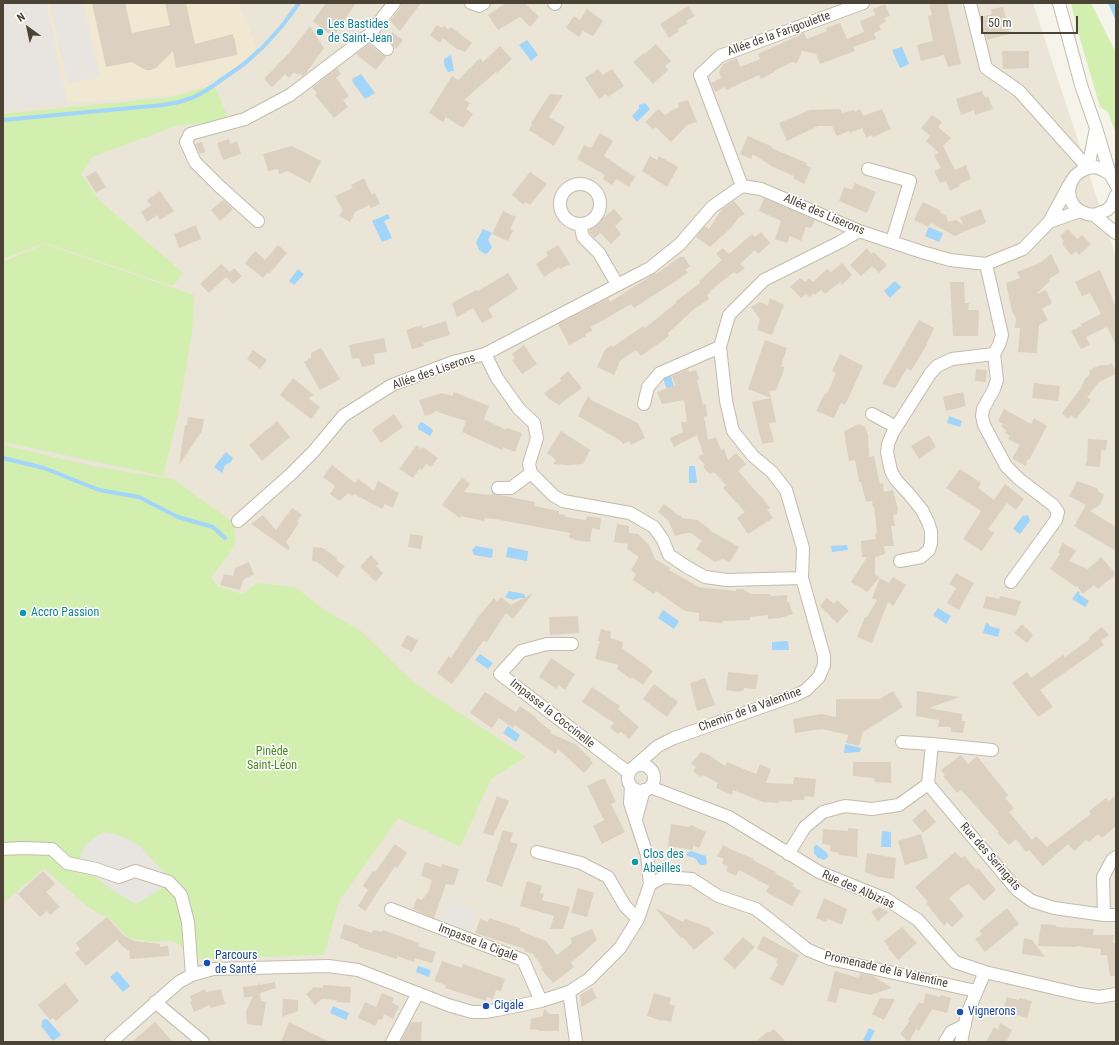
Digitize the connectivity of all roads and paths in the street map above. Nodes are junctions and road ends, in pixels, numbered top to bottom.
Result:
1 (394, 3) edge
2 (471, 3) edge
3 (484, 3) edge
4 (863, 3) edge
5 (970, 3) edge
6 (1059, 3) edge
7 (370, 34) junction
8 (387, 49) dead end
9 (1096, 128) junction
10 (1088, 168) junction
11 (868, 169) dead end
12 (1113, 180) edge
13 (1071, 182) junction
14 (742, 186) junction
15 (1116, 198) edge
16 (1080, 211) junction
17 (1094, 215) junction
18 (258, 221) dead end
19 (1048, 222) junction
20 (580, 224) dead end
21 (859, 231) junction
22 (1116, 233) edge
23 (892, 241) junction
24 (986, 264) junction
25 (617, 284) junction
26 (720, 347) junction
27 (485, 354) junction
28 (994, 354) junction
29 (644, 404) dead end
30 (872, 414) dead end
31 (896, 427) junction
32 (532, 472) junction
33 (498, 488) dead end
34 (238, 521) dead end
35 (900, 561) dead end
36 (802, 578) junction
37 (1011, 582) dead end
38 (572, 644) dead end
39 (902, 742) dead end
40 (932, 744) junction
41 (658, 746) junction
42 (992, 750) dead end
43 (649, 768) junction
44 (632, 769) junction
45 (928, 784) junction
46 (630, 786) junction
47 (647, 789) junction
48 (666, 793) junction
49 (636, 819) junction
50 (3, 848) edge
51 (537, 852) dead end
52 (788, 854) junction
53 (1116, 857) edge
54 (650, 884) junction
55 (391, 909) dead end
56 (1110, 915) edge
57 (638, 919) junction
58 (985, 972) junction
59 (192, 975) junction
60 (976, 991) junction
61 (569, 992) junction
62 (418, 993) junction
63 (1116, 994) edge
64 (541, 1001) junction
65 (155, 1002) junction
66 (965, 1025) junction
67 (111, 1042) edge
68 (202, 1042) edge
69 (392, 1042) edge
70 (576, 1042) edge
71 (945, 1042) edge
72 (961, 1042) edge

1 - 7 street
2 - 3 street
4 - 14 street, Allée de la Farigoulette
5 - 10 street
6 - 9 street
7 - 8 street
7 - 18 street
9 - 10 street
9 - 12 street
10 - 12 street
10 - 13 street, Allée des Liserons
11 - 23 street
13 - 16 street
13 - 19 street, Allée des Liserons
14 - 21 street, Allée des Liserons
14 - 25 street, Allée des Liserons
15 - 17 street
16 - 17 street
16 - 19 street
17 - 22 street
19 - 24 street, Allée des Liserons
20 - 25 street
21 - 23 street, Allée des Liserons
21 - 26 street
23 - 24 street, Allée des Liserons
24 - 28 street
25 - 27 street, Allée des Liserons
26 - 29 street
26 - 36 street
27 - 32 street
27 - 34 street, Allée des Liserons
28 - 31 street
28 - 37 street
30 - 31 street
31 - 35 street
32 - 33 street
32 - 36 street
36 - 41 street, Chemin de la Valentine
38 - 44 street, Impasse la Coccinelle
39 - 40 street
40 - 42 street
40 - 45 street
41 - 43 street
41 - 44 street, Chemin de la Valentine
43 - 44 street
43 - 47 street
43 - 48 street
44 - 46 street
45 - 52 street
45 - 56 street, Rue des Seringats
46 - 47 street
46 - 49 street
47 - 48 street, Rue des Albizias
47 - 49 street
48 - 52 street, Rue des Albizias
49 - 54 street
50 - 59 street
51 - 57 street
52 - 58 street, Rue des Albizias
53 - 56 street
54 - 57 street
54 - 60 street, Promenade de la Valentine
55 - 64 street, Impasse la Cigale
57 - 61 street
58 - 60 street
58 - 63 street, Rue des Albizias
59 - 62 street
59 - 65 street
60 - 66 street
61 - 64 street
61 - 70 street
62 - 64 street
62 - 69 street
65 - 67 street
65 - 68 street
66 - 71 street
66 - 72 street

